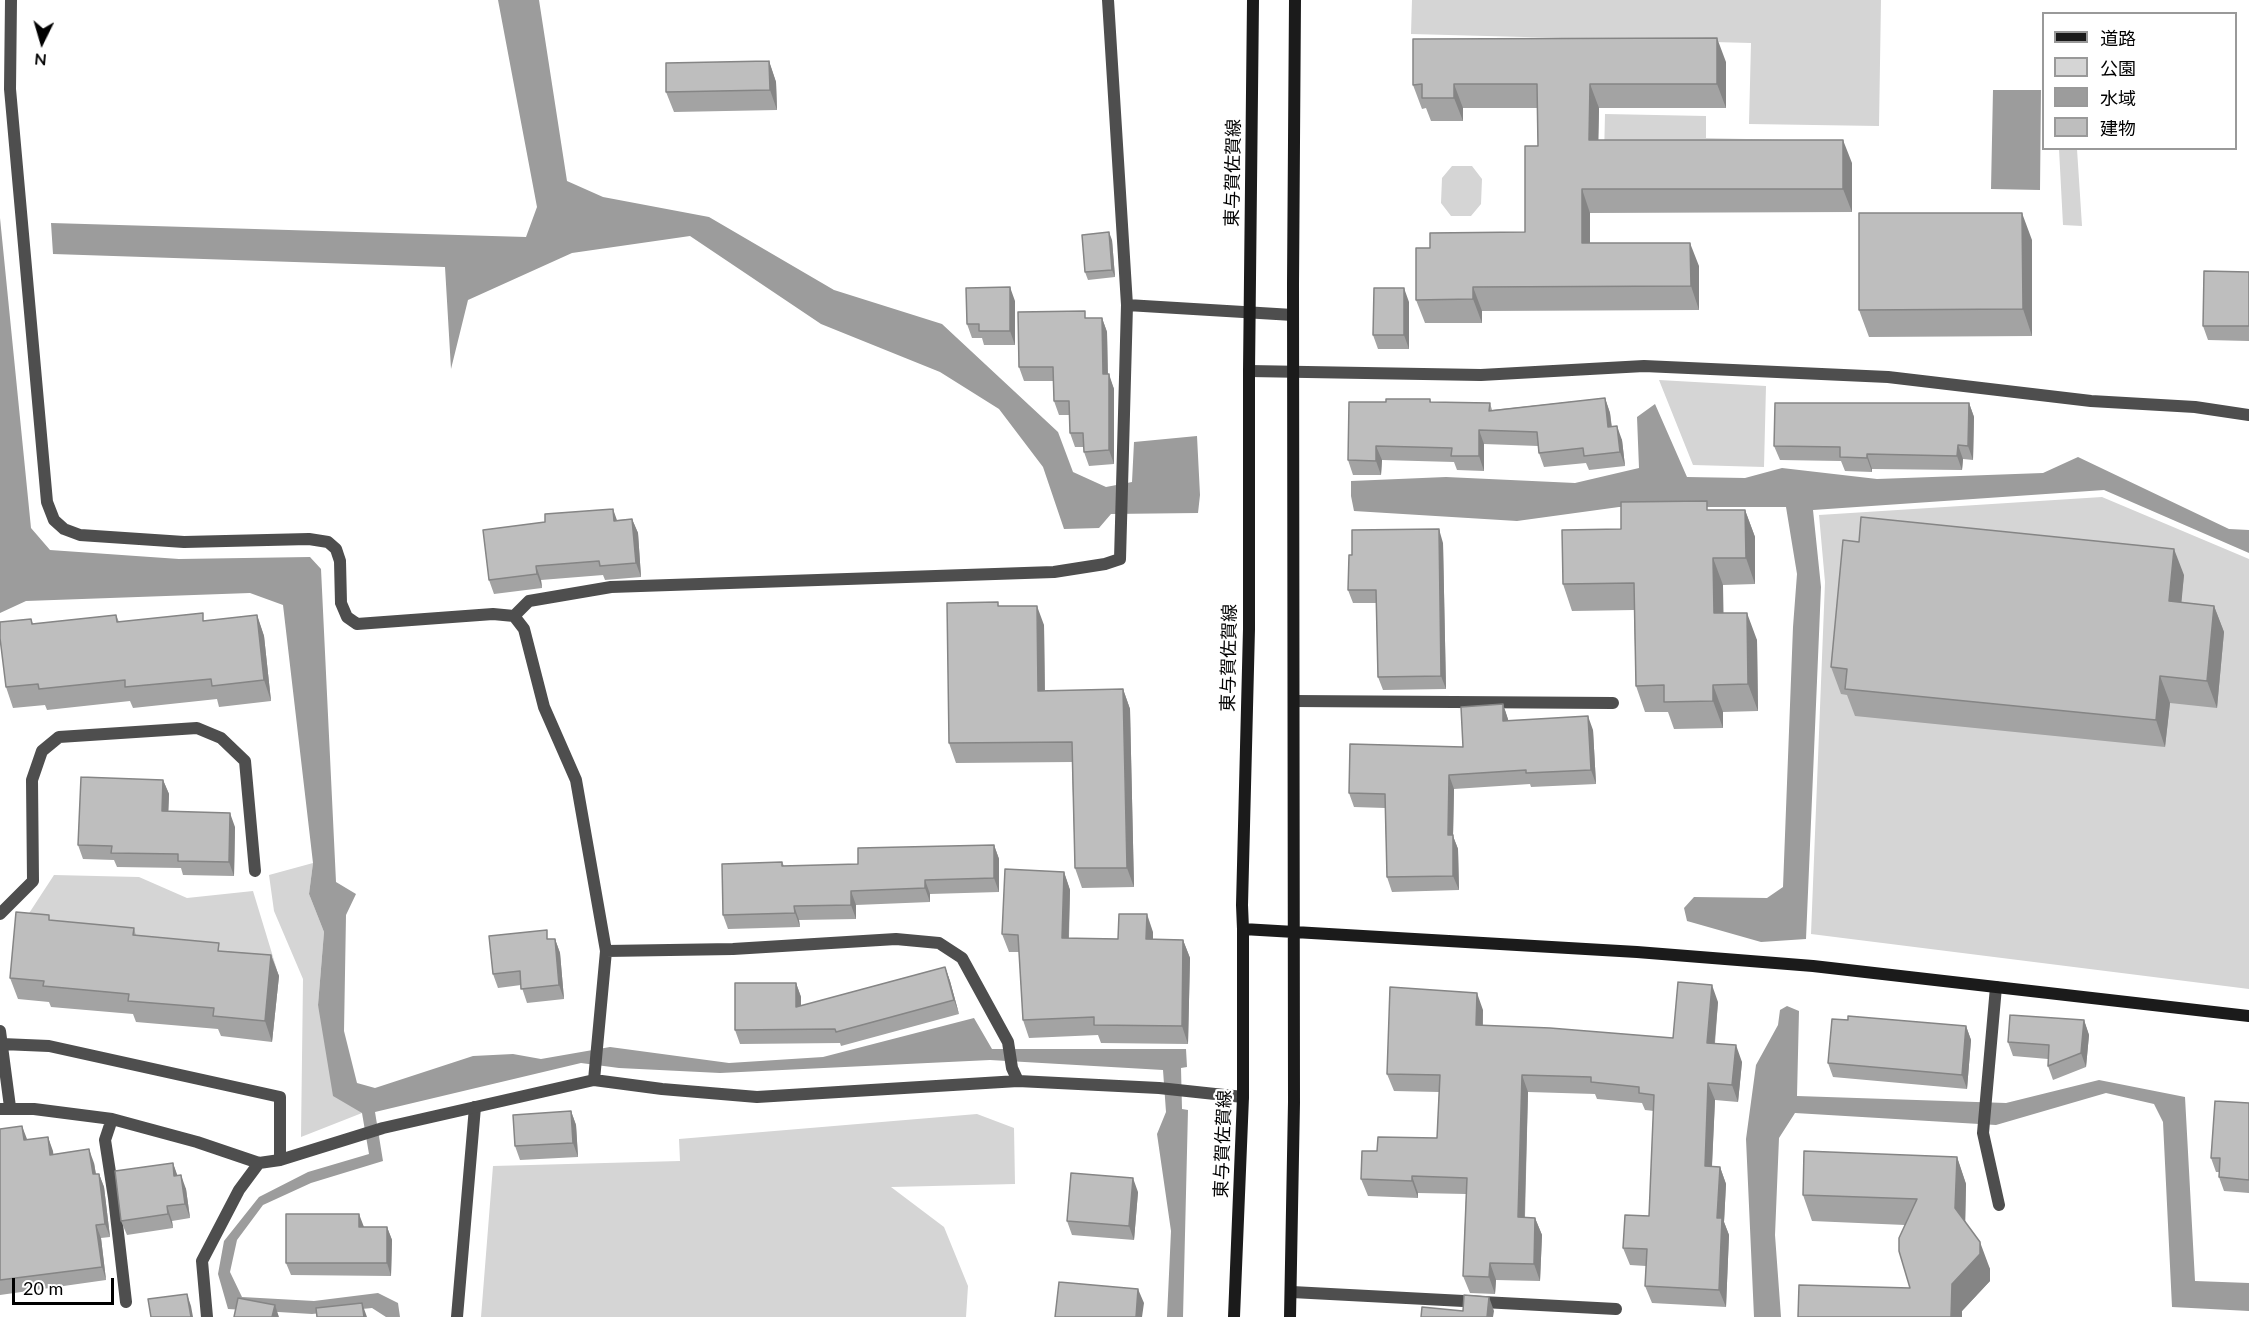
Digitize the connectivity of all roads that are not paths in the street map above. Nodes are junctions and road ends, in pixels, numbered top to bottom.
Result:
1 (11, 0) edge
2 (1108, 0) edge
3 (1253, 0) edge
4 (1295, 0) edge
5 (5, 89) edge
6 (1127, 305) junction
7 (1249, 313) junction
8 (1293, 315) junction
9 (1249, 371) junction
10 (1293, 373) junction
11 (2249, 416) edge
12 (514, 616) junction
13 (1294, 701) junction
14 (1613, 703) dead end
15 (255, 871) dead end
16 (0, 914) edge
17 (1243, 929) junction
18 (1294, 931) junction
19 (606, 951) junction
20 (1996, 987) junction
21 (2249, 1016) edge
22 (1, 1037) edge
23 (595, 1075) junction
24 (1018, 1081) junction
25 (1243, 1098) junction
26 (475, 1107) junction
27 (5, 1108) edge
28 (112, 1119) junction
29 (280, 1160) junction
30 (260, 1163) junction
31 (1999, 1205) dead end
32 (1292, 1292) junction
33 (126, 1302) dead end
34 (1616, 1309) dead end
35 (207, 1317) edge
36 (457, 1317) edge
37 (1234, 1317) edge
38 (1290, 1317) edge

1 - 5 street
2 - 6 street
3 - 7 main road, 東与賀佐賀線
4 - 8 main road
5 - 12 street
6 - 7 street
6 - 12 street
7 - 8 street
7 - 9 main road, 東与賀佐賀線
8 - 10 main road
9 - 10 street
9 - 17 main road, 東与賀佐賀線
10 - 11 street
10 - 13 main road
12 - 19 street
13 - 14 street
13 - 18 main road
15 - 16 street
17 - 18 main road
17 - 25 main road, 東与賀佐賀線
18 - 20 main road
18 - 32 main road
19 - 23 street
19 - 24 street
20 - 21 main road
20 - 31 street
22 - 27 street
22 - 29 street
23 - 24 street
23 - 26 street
24 - 25 street
25 - 37 main road, 東与賀佐賀線
26 - 29 street
26 - 36 street
27 - 28 street
28 - 30 street
28 - 33 street
29 - 30 street
30 - 35 street
32 - 34 street
32 - 38 main road

